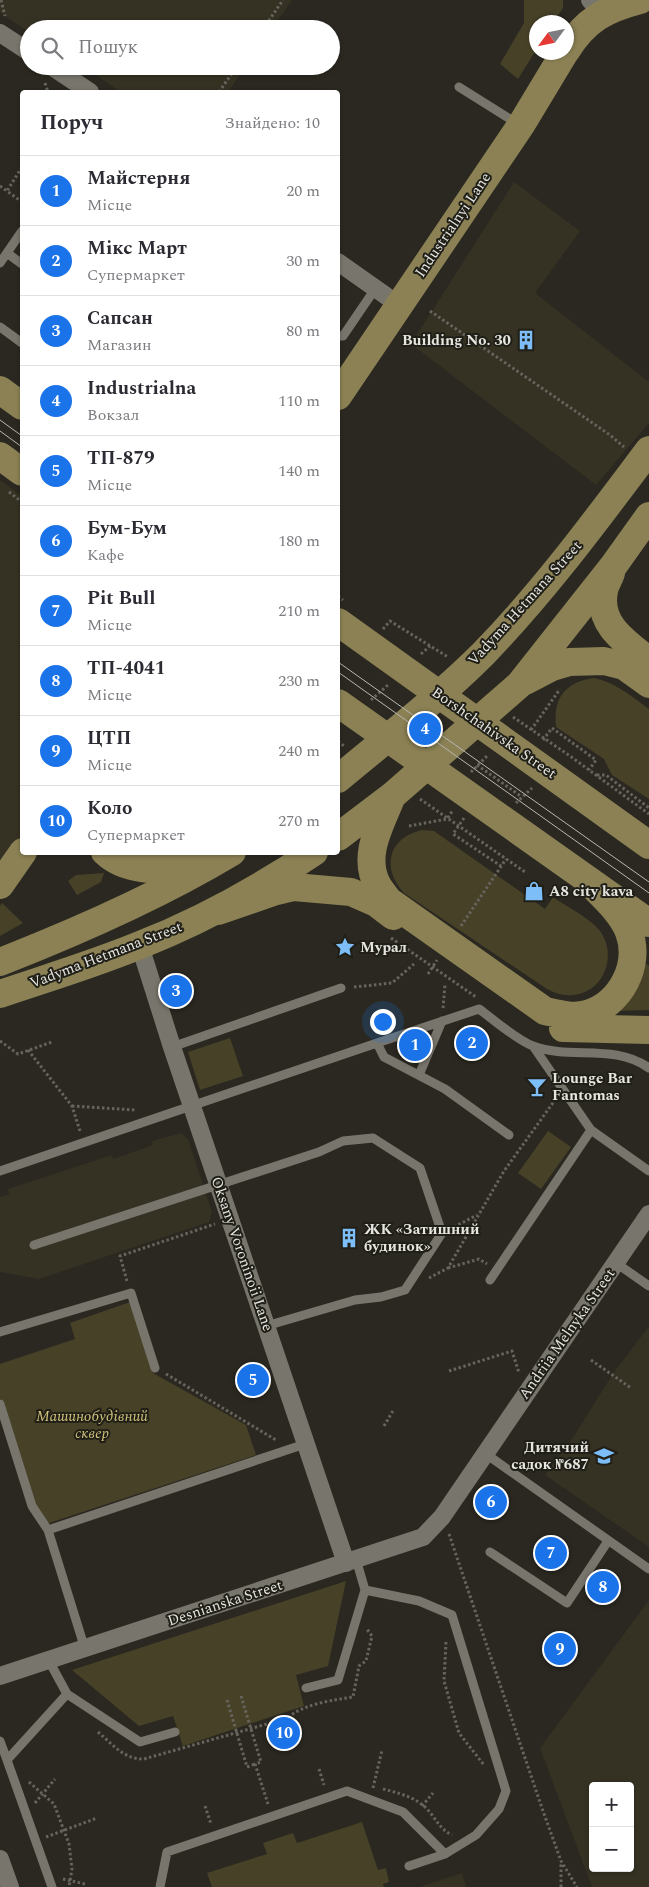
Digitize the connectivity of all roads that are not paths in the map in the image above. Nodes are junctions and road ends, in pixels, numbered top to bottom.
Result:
1 (640, 0) edge
2 (596, 6) edge
3 (2, 25) edge
4 (574, 42) edge
5 (20, 43) edge
6 (561, 60) edge
7 (64, 75) edge
8 (459, 87) dead end
9 (87, 90) edge
10 (521, 125) junction
11 (20, 234) edge
12 (7, 253) junction
13 (0, 263) edge
14 (20, 263) edge
15 (340, 263) edge
16 (375, 289) junction
17 (399, 305) junction
18 (0, 327) edge
19 (340, 336) edge
20 (20, 342) edge
21 (0, 390) edge
22 (340, 393) edge
23 (20, 405) edge
24 (637, 448) edge
25 (0, 456) edge
26 (15, 482) edge
27 (649, 516) edge
28 (614, 565) junction
29 (340, 623) edge
30 (649, 661) edge
31 (520, 684) junction
32 (649, 684) edge
33 (340, 704) edge
34 (340, 777) edge
35 (392, 796) junction
36 (340, 835) edge
37 (649, 846) edge
38 (108, 855) edge
39 (227, 855) edge
40 (310, 855) edge
41 (209, 866) junction
42 (586, 878) junction
43 (218, 911) junction
44 (649, 923) edge
45 (140, 946) junction
46 (0, 962) edge
47 (341, 988) road end
48 (0, 994) edge
49 (442, 1021) junction
50 (649, 1030) edge
51 (376, 1043) junction
52 (172, 1046) junction
53 (533, 1046) junction
54 (649, 1068) edge
55 (420, 1075) junction
56 (192, 1105) junction
57 (591, 1130) junction
58 (509, 1135) dead end
59 (649, 1170) edge
60 (0, 1171) edge
61 (218, 1184) junction
62 (649, 1214) edge
63 (34, 1245) dead end
64 (616, 1263) junction
65 (490, 1280) dead end
66 (649, 1286) edge
67 (266, 1326) junction
68 (0, 1332) edge
69 (155, 1368) road end
70 (0, 1404) edge
71 (298, 1447) junction
72 (486, 1454) junction
73 (442, 1517) joint
74 (48, 1530) junction
75 (608, 1541) junction
76 (490, 1552) dead end
77 (351, 1561) junction
78 (649, 1570) edge
79 (365, 1590) junction
80 (85, 1649) junction
81 (49, 1661) junction
82 (0, 1676) edge
83 (306, 1688) dead end
84 (67, 1694) junction
85 (175, 1732) dead end
86 (0, 1742) edge
87 (7, 1760) junction
88 (446, 1854) junction
89 (0, 1859) edge
90 (409, 1866) dead end
91 (10, 1887) edge
92 (52, 1887) edge
93 (160, 1887) edge

1 - 2 main road, Industrialnyi Lane
2 - 4 main road, Industrialnyi Lane
3 - 5 street
6 - 10 main road, Industrialnyi Lane
7 - 9 street
8 - 10 lane
10 - 17 main road, Industrialnyi Lane
11 - 12 lane
12 - 13 lane
12 - 14 lane
15 - 16 street
16 - 17 street
16 - 19 lane
17 - 22 main road, Industrialnyi Lane
18 - 20 lane
21 - 23 main road
24 - 34 main road, Vadyma Hetmana Street
25 - 26 main road
27 - 28 main road
28 - 30 main road
28 - 31 main road
29 - 37 main road, Borshchahivska Street
31 - 32 main road
31 - 35 main road
33 - 42 main road
35 - 36 main road
35 - 42 main road
38 - 41 main road
39 - 41 main road, Vadyma Hetmana Street
40 - 43 main road, Vadyma Hetmana Street
41 - 46 main road, Vadyma Hetmana Street
42 - 44 main road
43 - 45 main road, Vadyma Hetmana Street
43 - 50 main road
45 - 48 main road, Vadyma Hetmana Street
45 - 52 street, Oksany Voroninoii Lane
47 - 52 lane
49 - 51 lane
49 - 53 lane
49 - 55 lane
51 - 55 lane
51 - 56 lane
52 - 56 street, Oksany Voroninoii Lane
53 - 54 lane
53 - 57 lane
55 - 58 lane
56 - 60 lane
56 - 61 street, Oksany Voroninoii Lane
57 - 59 lane
57 - 65 lane
61 - 63 lane
61 - 67 street, Oksany Voroninoii Lane
61 - 67 lane
62 - 64 street, Andriia Melnyka Street
64 - 66 lane
64 - 72 street, Andriia Melnyka Street
67 - 71 street, Oksany Voroninoii Lane
68 - 69 lane
70 - 74 lane
71 - 74 lane
71 - 77 street, Oksany Voroninoii Lane
72 - 73 street, Andriia Melnyka Street
72 - 75 lane
73 - 77 street, Desnianska Street
74 - 80 lane
75 - 76 lane
75 - 78 lane
77 - 79 lane
77 - 80 street, Desnianska Street
79 - 83 lane
79 - 88 lane
80 - 81 street, Desnianska Street
81 - 82 street, Desnianska Street
81 - 84 lane
84 - 85 lane
84 - 87 lane
86 - 87 lane
87 - 92 lane
88 - 90 lane
88 - 93 lane
89 - 91 street

